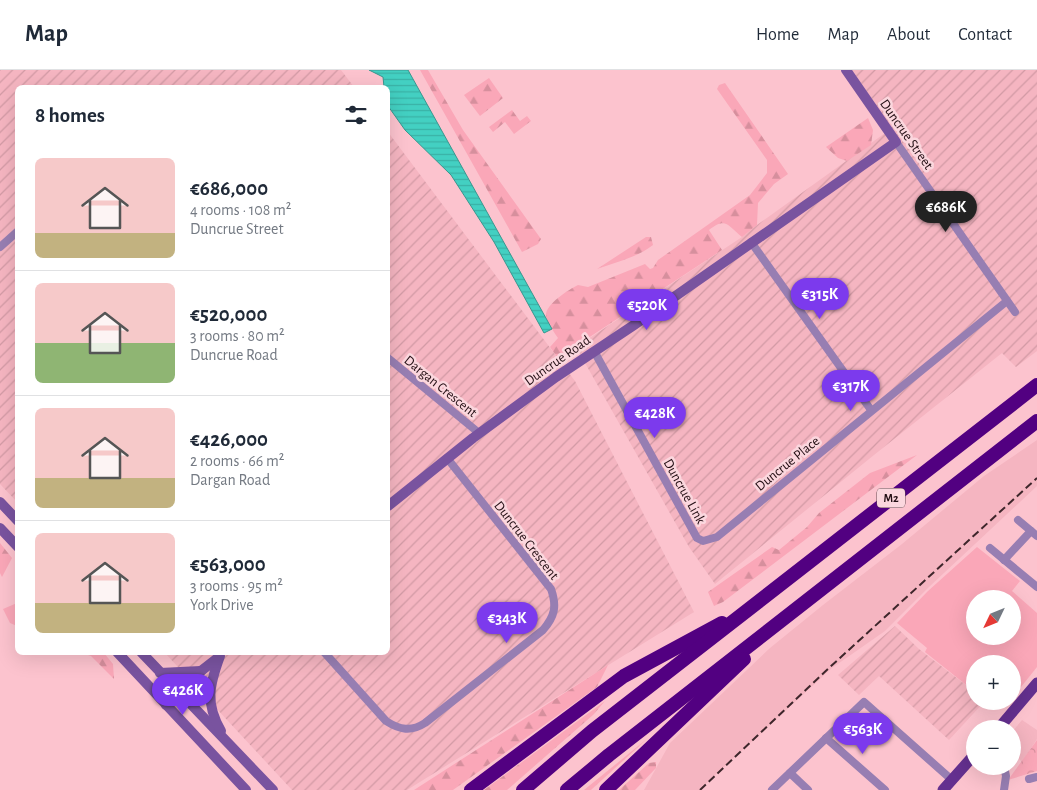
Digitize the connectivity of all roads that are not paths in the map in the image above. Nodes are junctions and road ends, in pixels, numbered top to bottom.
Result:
1 (846, 70) edge
2 (896, 142) junction
3 (15, 234) edge
4 (751, 242) junction
5 (0, 247) edge
6 (1007, 301) junction
7 (1015, 312) dead end
8 (594, 351) junction
9 (390, 360) edge
10 (1037, 384) edge
11 (871, 410) junction
12 (1037, 421) edge
13 (479, 433) junction
14 (447, 458) junction
15 (0, 502) edge
16 (390, 504) edge
17 (15, 518) edge
18 (1018, 520) dead end
19 (0, 528) edge
20 (1034, 534) edge
21 (696, 538) joint
22 (15, 544) edge
23 (990, 548) dead end
24 (1004, 560) junction
25 (1037, 587) edge
26 (745, 612) junction
27 (774, 625) junction
28 (120, 655) edge
29 (144, 655) edge
30 (221, 655) edge
31 (222, 655) edge
32 (327, 655) edge
33 (201, 671) junction
34 (160, 673) junction
35 (1037, 683) edge
36 (178, 693) junction
37 (166, 705) junction
38 (1006, 720) edge
39 (826, 738) junction
40 (227, 741) junction
41 (966, 764) edge
42 (790, 774) junction
43 (1006, 775) edge
44 (952, 780) junction
45 (246, 790) edge
46 (273, 790) edge
47 (471, 790) edge
48 (523, 790) edge
49 (568, 790) edge
50 (606, 790) edge
51 (772, 790) edge
52 (808, 790) edge
53 (884, 790) edge
54 (943, 790) edge
55 (1004, 790) edge

1 - 2 street, Duncrue Street
2 - 4 street, Duncrue Road
2 - 6 street, Duncrue Street
3 - 5 street
4 - 8 street, Duncrue Road
4 - 11 street
6 - 7 street, Duncrue Street
6 - 11 street, Duncrue Place
8 - 13 street, Duncrue Road
8 - 21 street, Duncrue Link
9 - 13 street, Dargan Crescent
10 - 26 highway, M2
11 - 21 street, Duncrue Place
12 - 27 highway, M2
13 - 14 street, Duncrue Road
14 - 16 street, Duncrue Road
14 - 32 street, Duncrue Crescent
15 - 17 street
18 - 20 street
19 - 22 street
20 - 24 street
23 - 24 street
24 - 25 street
26 - 47 highway
26 - 48 highway, M2
27 - 49 highway, M2
27 - 50 highway
28 - 37 street
29 - 34 street
30 - 33 street
31 - 40 street
33 - 34 street
33 - 36 street
34 - 36 street
35 - 38 main road
36 - 37 street
36 - 40 street
37 - 45 street
39 - 42 street
39 - 44 street
39 - 53 street
40 - 46 street
41 - 44 main road
42 - 51 street
42 - 52 street
43 - 55 street
44 - 54 main road

